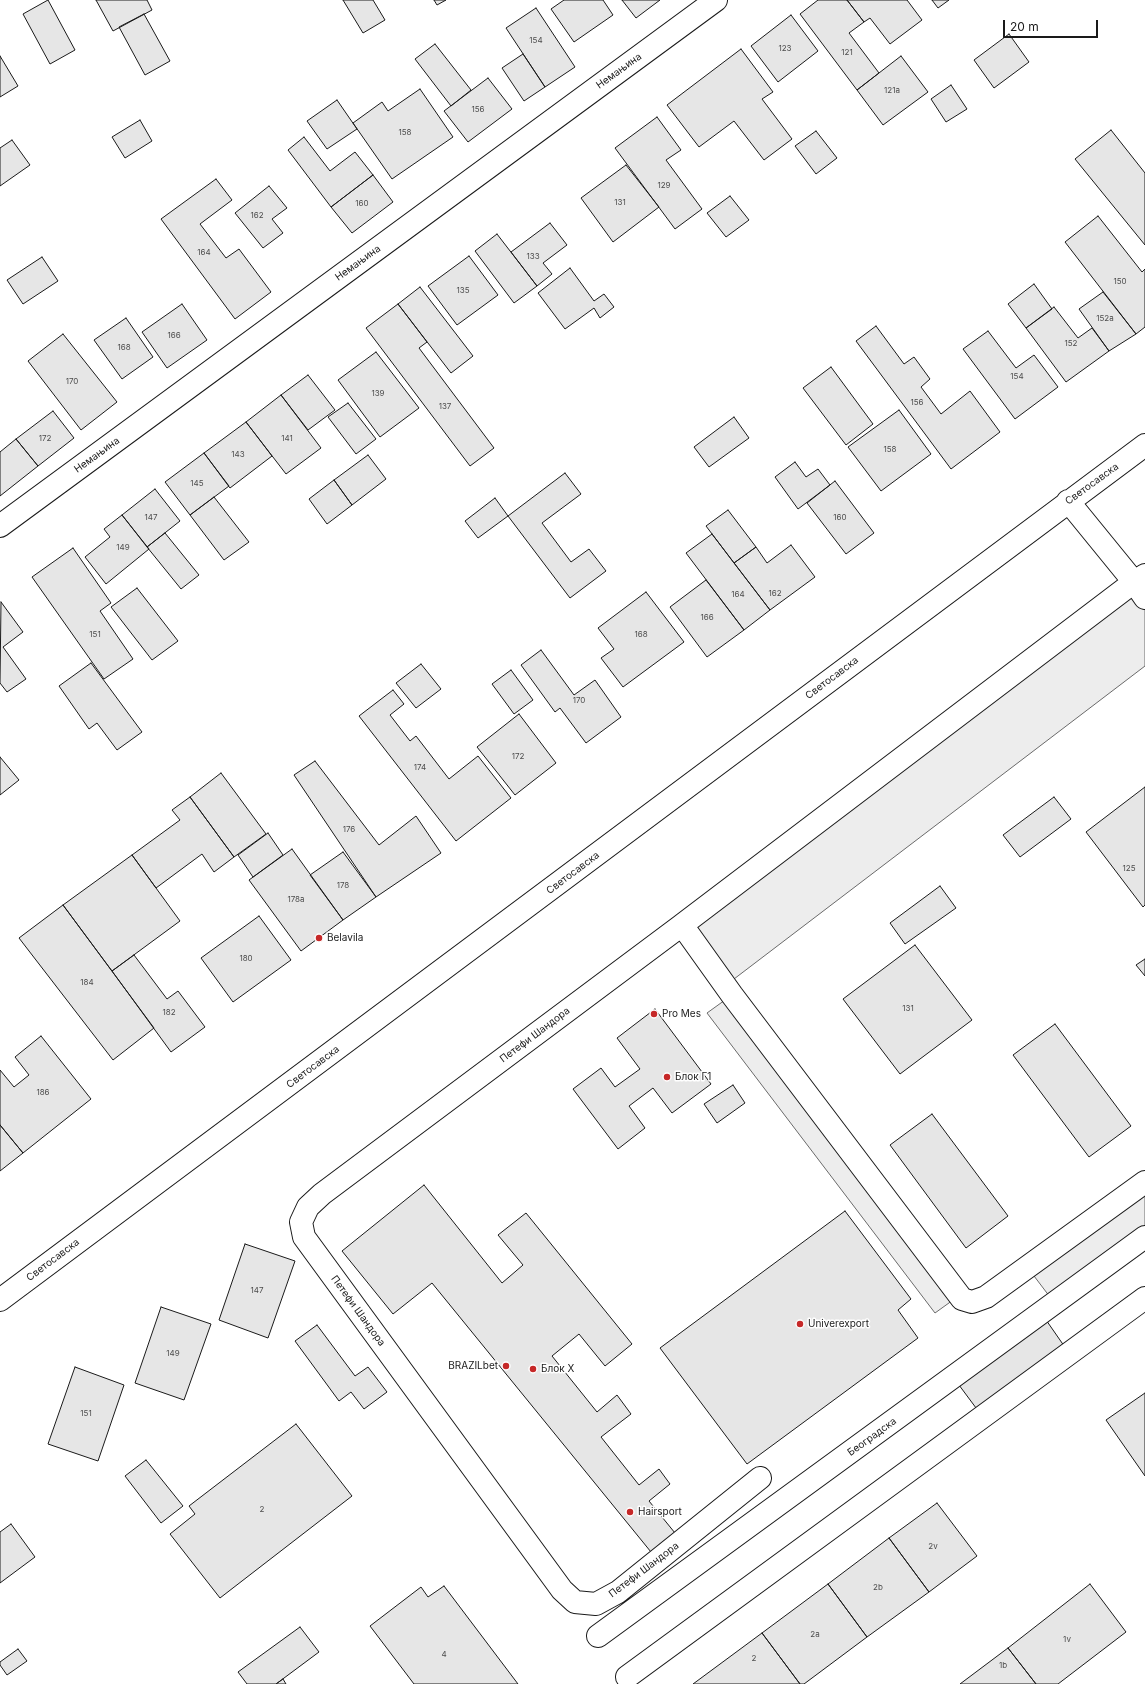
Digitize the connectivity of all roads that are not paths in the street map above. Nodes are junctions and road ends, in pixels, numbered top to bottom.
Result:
1 (716, 0) edge
2 (1145, 445) edge
3 (1068, 501) junction
4 (0, 526) edge
5 (1141, 585) edge
6 (682, 925) junction
7 (1145, 1182) edge
8 (1145, 1238) edge
9 (1145, 1298) edge
10 (0, 1300) edge
11 (760, 1478) dead end
12 (598, 1636) dead end
13 (627, 1677) dead end

1 - 4 street, Немањина
2 - 3 street, Светосавска
3 - 5 street
3 - 10 street, Светосавска
5 - 6 street, Петефи Шандора
6 - 7 street
6 - 11 street, Петефи Шандора
8 - 12 street, Београдска
9 - 13 street

